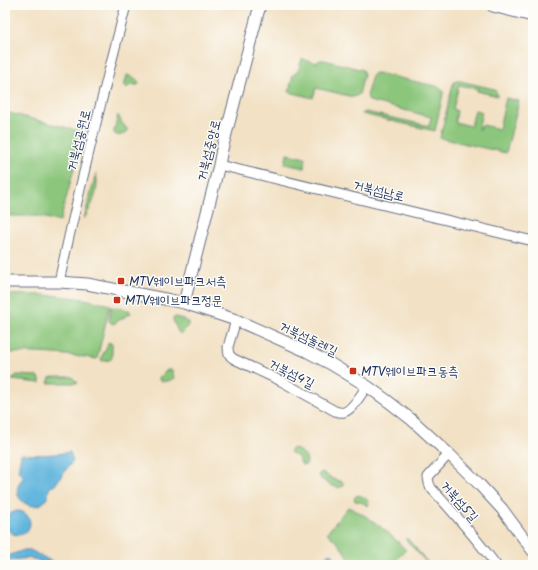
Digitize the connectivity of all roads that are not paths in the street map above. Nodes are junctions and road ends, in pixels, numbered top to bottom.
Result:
1 (126, 5) edge
2 (260, 5) edge
3 (493, 5) edge
4 (533, 15) edge
5 (219, 165) junction
6 (533, 241) edge
7 (5, 282) edge
8 (59, 282) junction
9 (184, 303) junction
10 (236, 320) junction
11 (367, 386) junction
12 (449, 454) junction
13 (533, 551) edge
14 (496, 565) edge

1 - 8 street, 거북섬공원로
2 - 5 street, 거북섬중앙로
3 - 4 main road
5 - 6 street, 거북섬남로
5 - 9 street, 거북섬중앙로
7 - 8 street, 거북섬둘레길
8 - 9 street, 거북섬둘레길
9 - 10 street, 거북섬둘레길
10 - 11 street, 거북섬둘레길
10 - 11 street, 거북섬4길
11 - 12 street, 거북섬둘레길
12 - 13 street, 거북섬둘레길
12 - 14 street, 거북섬5길

